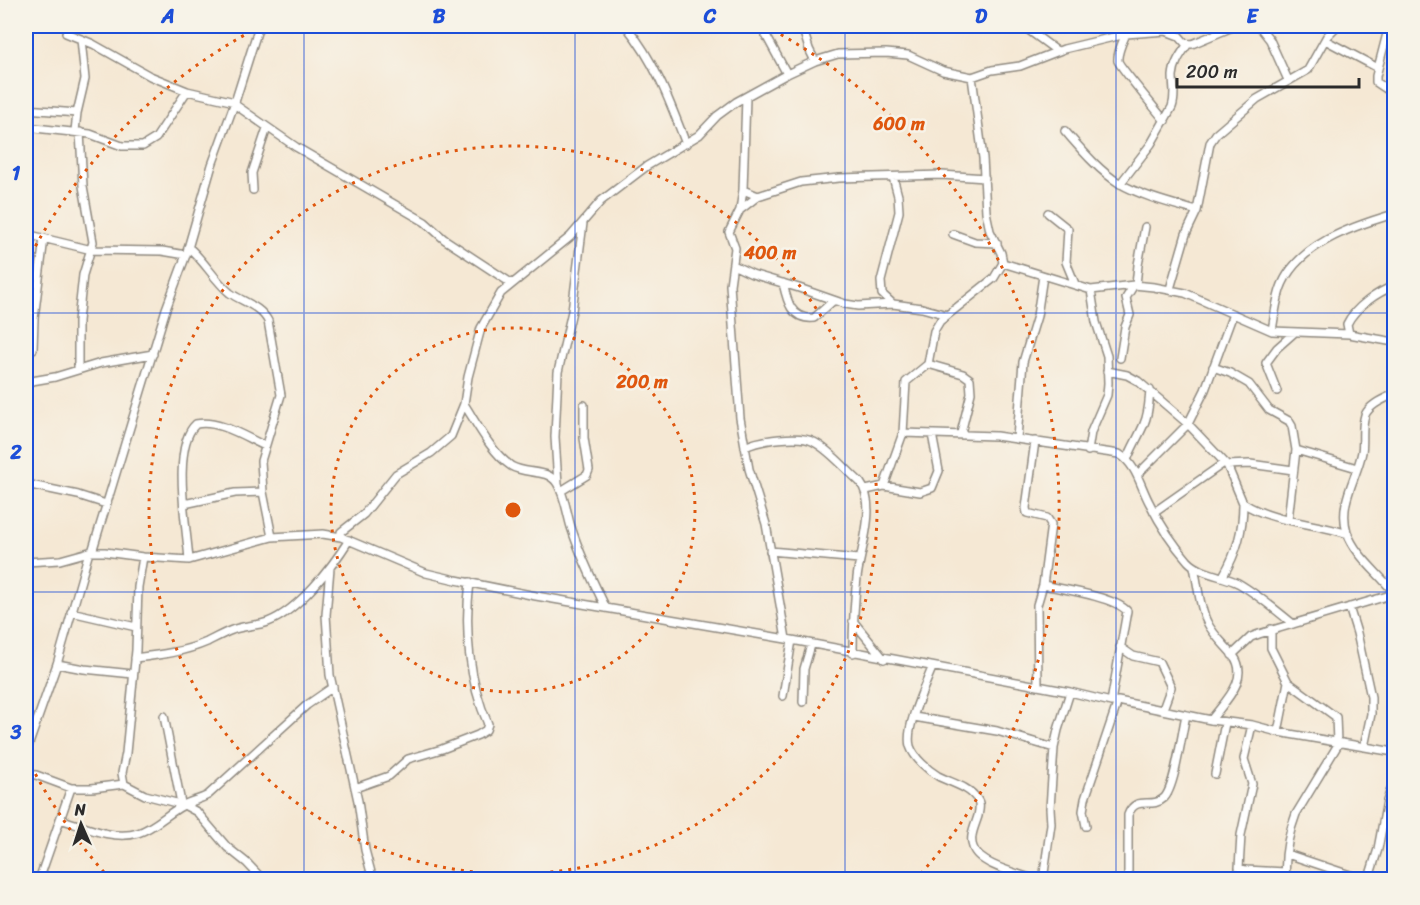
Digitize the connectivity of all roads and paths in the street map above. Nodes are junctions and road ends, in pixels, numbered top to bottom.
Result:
1 (259, 26) edge
2 (626, 26) edge
3 (761, 26) edge
4 (802, 26) edge
5 (1023, 26) edge
6 (1172, 26) edge
7 (1235, 26) edge
8 (1259, 26) edge
9 (1337, 26) edge
10 (1389, 26) edge
11 (66, 33) dead end
12 (1126, 33) junction
13 (1179, 36) junction
14 (81, 39) junction
15 (1325, 40) junction
16 (1188, 44) junction
17 (1058, 51) junction
18 (815, 61) junction
19 (1378, 68) junction
20 (787, 74) junction
21 (972, 77) junction
22 (1288, 80) junction
23 (187, 91) junction
24 (1395, 94) edge
25 (746, 97) junction
26 (235, 103) junction
27 (26, 109) edge
28 (77, 113) junction
29 (1165, 120) junction
30 (26, 127) edge
31 (267, 128) junction
32 (1065, 131) dead end
33 (78, 132) junction
34 (686, 144) junction
35 (894, 177) junction
36 (985, 178) junction
37 (1120, 183) junction
38 (253, 190) dead end
39 (743, 190) junction
40 (758, 196) junction
41 (740, 210) junction
42 (1197, 211) junction
43 (1048, 213) dead end
44 (1395, 214) edge
45 (583, 223) junction
46 (1145, 227) dead end
47 (26, 234) edge
48 (953, 234) dead end
49 (44, 238) junction
50 (997, 243) junction
51 (188, 247) junction
52 (92, 250) junction
53 (186, 255) junction
54 (1003, 263) junction
55 (733, 265) junction
56 (1043, 276) junction
57 (511, 283) junction
58 (783, 283) junction
59 (1075, 284) junction
60 (1135, 285) junction
61 (1395, 286) edge
62 (1170, 289) junction
63 (1091, 290) junction
64 (833, 301) junction
65 (892, 304) junction
66 (1233, 314) junction
67 (947, 315) junction
68 (1272, 331) junction
69 (1294, 333) junction
70 (1350, 334) junction
71 (1395, 342) edge
72 (33, 349) dead end
73 (153, 354) junction
74 (1120, 358) dead end
75 (928, 364) junction
76 (1213, 368) junction
77 (78, 369) junction
78 (1107, 371) junction
79 (26, 382) edge
80 (1150, 390) junction
81 (1277, 391) dead end
82 (1395, 394) edge
83 (464, 404) junction
84 (584, 405) dead end
85 (1188, 424) junction
86 (903, 433) junction
87 (961, 433) junction
88 (932, 434) junction
89 (1017, 438) junction
90 (1035, 441) junction
91 (265, 446) junction
92 (745, 447) junction
93 (1296, 450) junction
94 (1088, 451) junction
95 (1127, 460) junction
96 (1226, 464) junction
97 (1357, 468) junction
98 (1293, 470) junction
99 (1137, 475) junction
100 (26, 484) edge
101 (884, 486) junction
102 (559, 488) junction
103 (866, 490) junction
104 (263, 492) junction
105 (1242, 503) junction
106 (106, 504) junction
107 (184, 504) junction
108 (1154, 512) junction
109 (1288, 520) junction
110 (1348, 534) junction
111 (272, 537) junction
112 (341, 537) junction
113 (349, 540) junction
114 (770, 550) junction
115 (91, 552) junction
116 (143, 557) junction
117 (860, 559) junction
118 (189, 560) junction
119 (26, 562) edge
120 (1194, 567) junction
121 (330, 568) junction
122 (1223, 576) junction
123 (470, 582) junction
124 (1043, 585) junction
125 (1395, 594) edge
126 (1349, 607) junction
127 (606, 608) junction
128 (71, 612) junction
129 (853, 621) junction
130 (1293, 624) junction
131 (136, 627) junction
132 (1271, 629) junction
133 (789, 640) junction
134 (811, 645) junction
135 (1120, 647) junction
136 (853, 653) junction
137 (1232, 655) junction
138 (135, 658) junction
139 (884, 659) junction
140 (57, 664) junction
141 (932, 668) junction
142 (133, 674) junction
143 (1288, 682) junction
144 (333, 687) junction
145 (1038, 687) junction
146 (1070, 692) junction
147 (783, 696) dead end
148 (803, 702) dead end
149 (1115, 702) junction
150 (1163, 709) junction
151 (1186, 715) junction
152 (164, 716) dead end
153 (914, 717) junction
154 (1211, 720) junction
155 (1226, 723) junction
156 (1252, 725) junction
157 (1278, 732) junction
158 (1338, 742) junction
159 (1364, 747) junction
160 (1054, 748) junction
161 (26, 752) edge
162 (1395, 752) edge
163 (26, 774) edge
164 (1215, 774) dead end
165 (1395, 780) edge
166 (124, 784) junction
167 (71, 788) junction
168 (355, 788) junction
169 (182, 804) junction
170 (60, 819) junction
171 (1086, 826) dead end
172 (1287, 854) junction
173 (1286, 876) edge
174 (39, 879) edge
175 (263, 879) edge
176 (373, 879) edge
177 (1036, 879) edge
178 (1043, 879) edge
179 (1128, 879) edge

1 - 26 street
2 - 34 street
3 - 20 street
4 - 18 street
5 - 17 street
6 - 13 street
7 - 16 street
8 - 22 street
9 - 15 street
10 - 19 street
11 - 14 street
12 - 13 street
12 - 17 street
12 - 29 street
13 - 16 street
14 - 23 street
14 - 28 street
15 - 19 street
15 - 22 street
16 - 29 street
17 - 21 street
18 - 20 street
18 - 21 street
19 - 24 street
20 - 25 street
21 - 36 street
22 - 42 street
23 - 26 street
23 - 33 street
25 - 34 street
25 - 39 street
26 - 31 street
26 - 51 street
27 - 28 street
28 - 33 street
29 - 37 street
30 - 33 street
31 - 38 street
31 - 57 street
32 - 37 street
33 - 52 street
34 - 45 street
35 - 36 street
35 - 40 street
35 - 65 street
36 - 50 street
37 - 42 street
39 - 40 street
39 - 41 street
40 - 41 street
41 - 55 street
42 - 62 street
43 - 59 street
44 - 68 street
45 - 57 street
45 - 102 street
46 - 60 street
47 - 49 street
48 - 50 street
49 - 52 street
49 - 72 street
50 - 54 street
51 - 53 street
51 - 91 street
52 - 53 street
52 - 77 street
53 - 73 street
54 - 56 street
54 - 67 street
55 - 58 street
55 - 92 street
56 - 59 street
56 - 89 street
57 - 83 street
58 - 64 street
58 - 64 street
59 - 63 street
60 - 62 street
60 - 63 street
60 - 74 street
61 - 70 street
62 - 66 street
63 - 78 street
64 - 65 street
65 - 67 street
66 - 68 street
66 - 76 street
67 - 75 street
68 - 69 street
69 - 70 street
69 - 81 street
70 - 71 street
73 - 77 street
73 - 106 street
75 - 86 street
75 - 87 street
76 - 85 street
76 - 93 street
77 - 79 street
78 - 80 street
78 - 94 street
80 - 85 street
80 - 95 street
82 - 97 street
83 - 102 street
83 - 112 street
84 - 102 street
85 - 96 street
85 - 99 street
86 - 88 street
86 - 101 street
87 - 88 street
87 - 89 street
88 - 101 street
89 - 90 street
90 - 94 street
90 - 124 street
91 - 104 street
91 - 107 street
92 - 103 street
92 - 114 street
93 - 97 street
93 - 98 street
94 - 95 street
95 - 99 street
96 - 98 street
96 - 105 street
96 - 108 street
97 - 110 street
98 - 109 street
99 - 108 street
100 - 106 street
101 - 103 street
102 - 127 street
103 - 117 street
104 - 107 street
104 - 111 street
105 - 109 street
105 - 122 street
106 - 115 street
107 - 118 street
108 - 120 street
109 - 110 street
110 - 125 street
111 - 112 street
111 - 118 street
112 - 113 street
113 - 121 street
113 - 123 street
114 - 117 street
114 - 133 street
115 - 116 street
115 - 119 street
115 - 128 street
116 - 118 street
116 - 131 street
117 - 129 street
120 - 122 street
120 - 137 street
121 - 138 street
121 - 144 street
122 - 130 street
123 - 127 street
123 - 168 street
124 - 135 street
124 - 145 street
125 - 126 street
126 - 130 street
126 - 159 street
127 - 133 street
128 - 131 street
128 - 140 street
129 - 136 street
129 - 139 street
130 - 132 street
131 - 138 street
132 - 137 street
132 - 143 street
133 - 134 street
133 - 147 street
134 - 136 street
134 - 148 street
135 - 149 street
135 - 150 street
136 - 139 street
137 - 154 street
138 - 142 street
139 - 141 street
140 - 142 street
140 - 161 street
141 - 145 street
141 - 153 street
142 - 166 street
143 - 157 street
143 - 158 street
144 - 168 street
144 - 169 street
145 - 146 street
146 - 149 street
146 - 160 street
149 - 150 street
149 - 171 street
150 - 151 street
151 - 154 street
151 - 179 street
152 - 169 street
153 - 160 street
153 - 177 street
154 - 155 street
155 - 156 street
155 - 164 street
156 - 157 street
156 - 173 street
157 - 158 street
158 - 159 street
158 - 172 street
159 - 162 street
160 - 178 street
163 - 167 street
165 - 172 street
166 - 167 street
166 - 169 street
167 - 170 street
168 - 176 street
169 - 170 street
169 - 175 street
170 - 174 street
172 - 173 street

